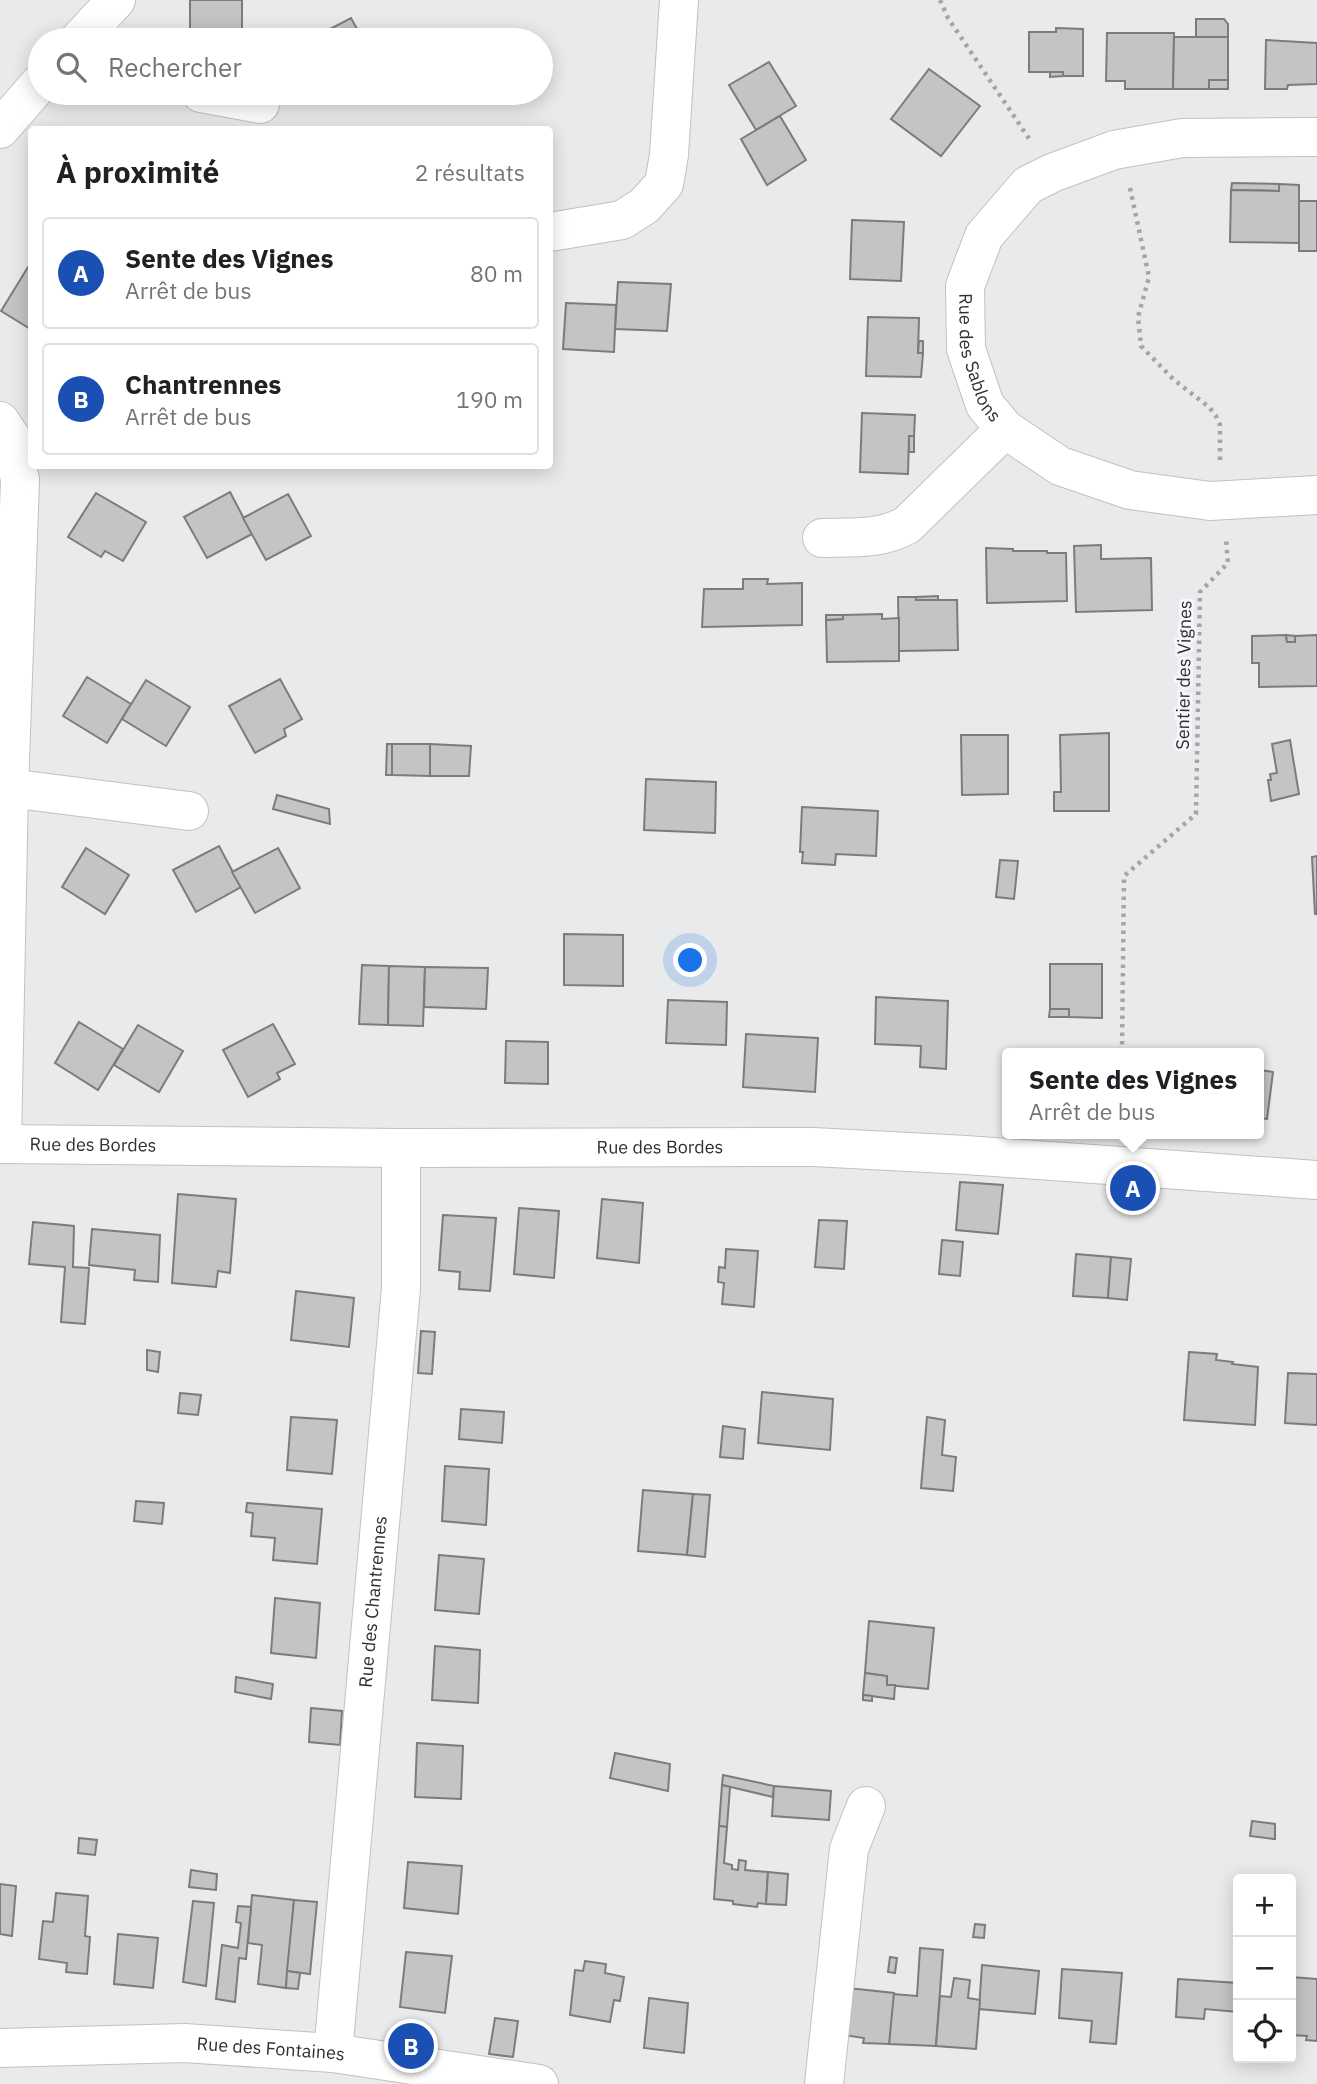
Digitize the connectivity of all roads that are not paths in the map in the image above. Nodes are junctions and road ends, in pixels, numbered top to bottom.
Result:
1 (116, 0) edge
2 (679, 0) edge
3 (90, 28) edge
4 (28, 97) edge
5 (0, 129) edge
6 (1317, 137) edge
7 (553, 232) edge
8 (0, 421) edge
9 (1005, 429) junction
10 (1317, 495) edge
11 (822, 538) dead end
12 (9, 788) junction
13 (189, 811) dead end
14 (1, 1144) edge
15 (401, 1149) junction
16 (1317, 1180) edge
17 (866, 1806) dead end
18 (0, 2048) edge
19 (333, 2053) junction
20 (539, 2084) edge
21 (824, 2084) edge

1 - 3 street
2 - 7 street
4 - 5 street
6 - 9 street, Rue des Sablons
8 - 12 street
9 - 10 street, Rue des Sablons
9 - 11 street
12 - 13 street
12 - 14 street
14 - 15 street, Rue des Bordes
15 - 16 street, Rue des Bordes
15 - 19 street, Rue des Chantrennes
17 - 21 street
18 - 19 street, Rue des Fontaines
19 - 20 street, Rue des Fontaines

